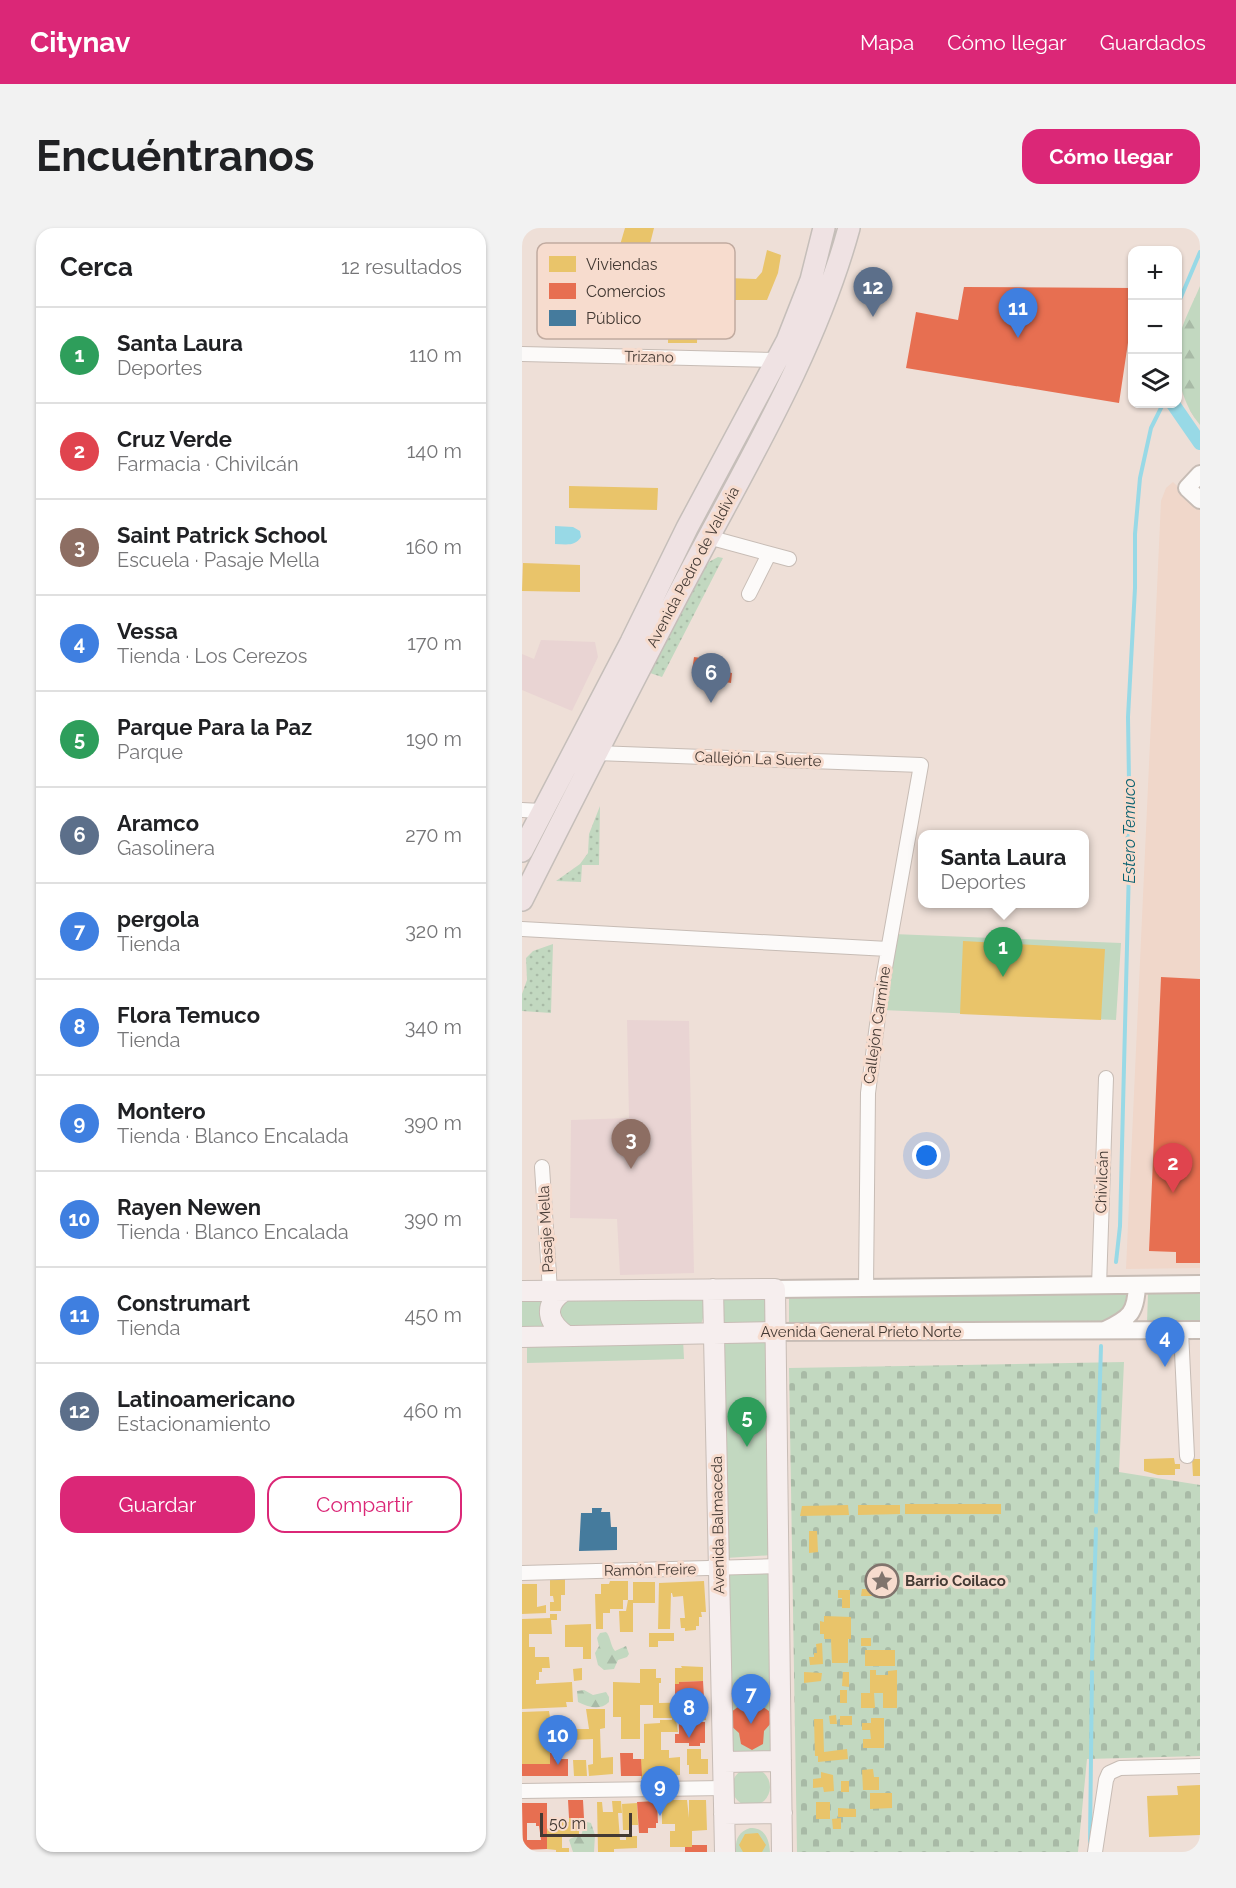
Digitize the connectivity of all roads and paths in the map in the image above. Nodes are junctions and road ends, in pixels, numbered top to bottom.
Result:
1 (824, 228) edge
2 (849, 228) edge
3 (522, 354) edge
4 (777, 360) junction
5 (1200, 474) edge
6 (1200, 500) edge
7 (708, 537) junction
8 (769, 554) junction
9 (789, 559) dead end
10 (749, 594) dead end
11 (596, 753) junction
12 (921, 765) joint
13 (532, 811) edge
14 (553, 838) junction
15 (522, 852) edge
16 (522, 900) edge
17 (522, 929) edge
18 (888, 949) junction
19 (1106, 1078) dead end
20 (542, 1167) dead end
21 (1200, 1284) edge
22 (1137, 1285) junction
23 (1099, 1286) junction
24 (866, 1288) junction
25 (713, 1289) junction
26 (775, 1289) junction
27 (522, 1291) edge
28 (557, 1291) junction
29 (1200, 1330) edge
30 (1181, 1331) junction
31 (775, 1332) junction
32 (1102, 1332) junction
33 (713, 1333) junction
34 (567, 1336) junction
35 (522, 1337) edge
36 (1186, 1456) dead end
37 (778, 1566) junction
38 (719, 1568) junction
39 (522, 1573) edge
40 (781, 1761) junction
41 (724, 1762) junction
42 (1200, 1766) edge
43 (724, 1788) junction
44 (522, 1791) edge
45 (782, 1813) junction
46 (724, 1814) junction
47 (725, 1852) edge
48 (782, 1852) edge
49 (1095, 1852) edge

1 - 4 main road, Avenida Pedro de Valdivia
2 - 7 main road, Avenida Pedro de Valdivia
3 - 4 street, Trizano
4 - 13 main road, Avenida Pedro de Valdivia
5 - 6 street
7 - 8 street
7 - 11 main road, Avenida Pedro de Valdivia
8 - 9 street
8 - 10 street
11 - 12 street, Callejón La Suerte
11 - 14 main road, Avenida Pedro de Valdivia
12 - 18 street, Callejón Carmine
13 - 14 main road
13 - 15 main road, Avenida Pedro de Valdivia
14 - 16 main road, Avenida Pedro de Valdivia
17 - 18 street
18 - 24 street, Callejón Carmine
19 - 23 street, Chivilcán
20 - 28 street, Pasaje Mella
21 - 22 street
22 - 23 street
22 - 32 street
23 - 24 street
24 - 26 street
25 - 26 main road
25 - 28 main road
25 - 33 main road, Avenida Balmaceda
26 - 31 main road
27 - 28 main road
28 - 34 main road
29 - 30 street, Avenida General Prieto Norte
30 - 32 street, Avenida General Prieto Norte
30 - 36 street
31 - 32 street, Avenida General Prieto Norte
31 - 33 main road, Avenida General Prieto Norte
31 - 37 main road
33 - 34 main road, Avenida General Prieto Norte
33 - 38 main road, Avenida Balmaceda
34 - 35 main road, Avenida General Prieto Norte
37 - 38 street, Ramón Freire
37 - 40 main road
38 - 39 street, Ramón Freire
38 - 41 main road, Avenida Balmaceda
40 - 41 main road
40 - 45 main road
41 - 43 main road, Avenida Balmaceda
42 - 49 street
43 - 44 street
43 - 46 main road, Avenida Balmaceda
45 - 46 main road
45 - 48 main road
46 - 47 main road, Avenida Balmaceda

